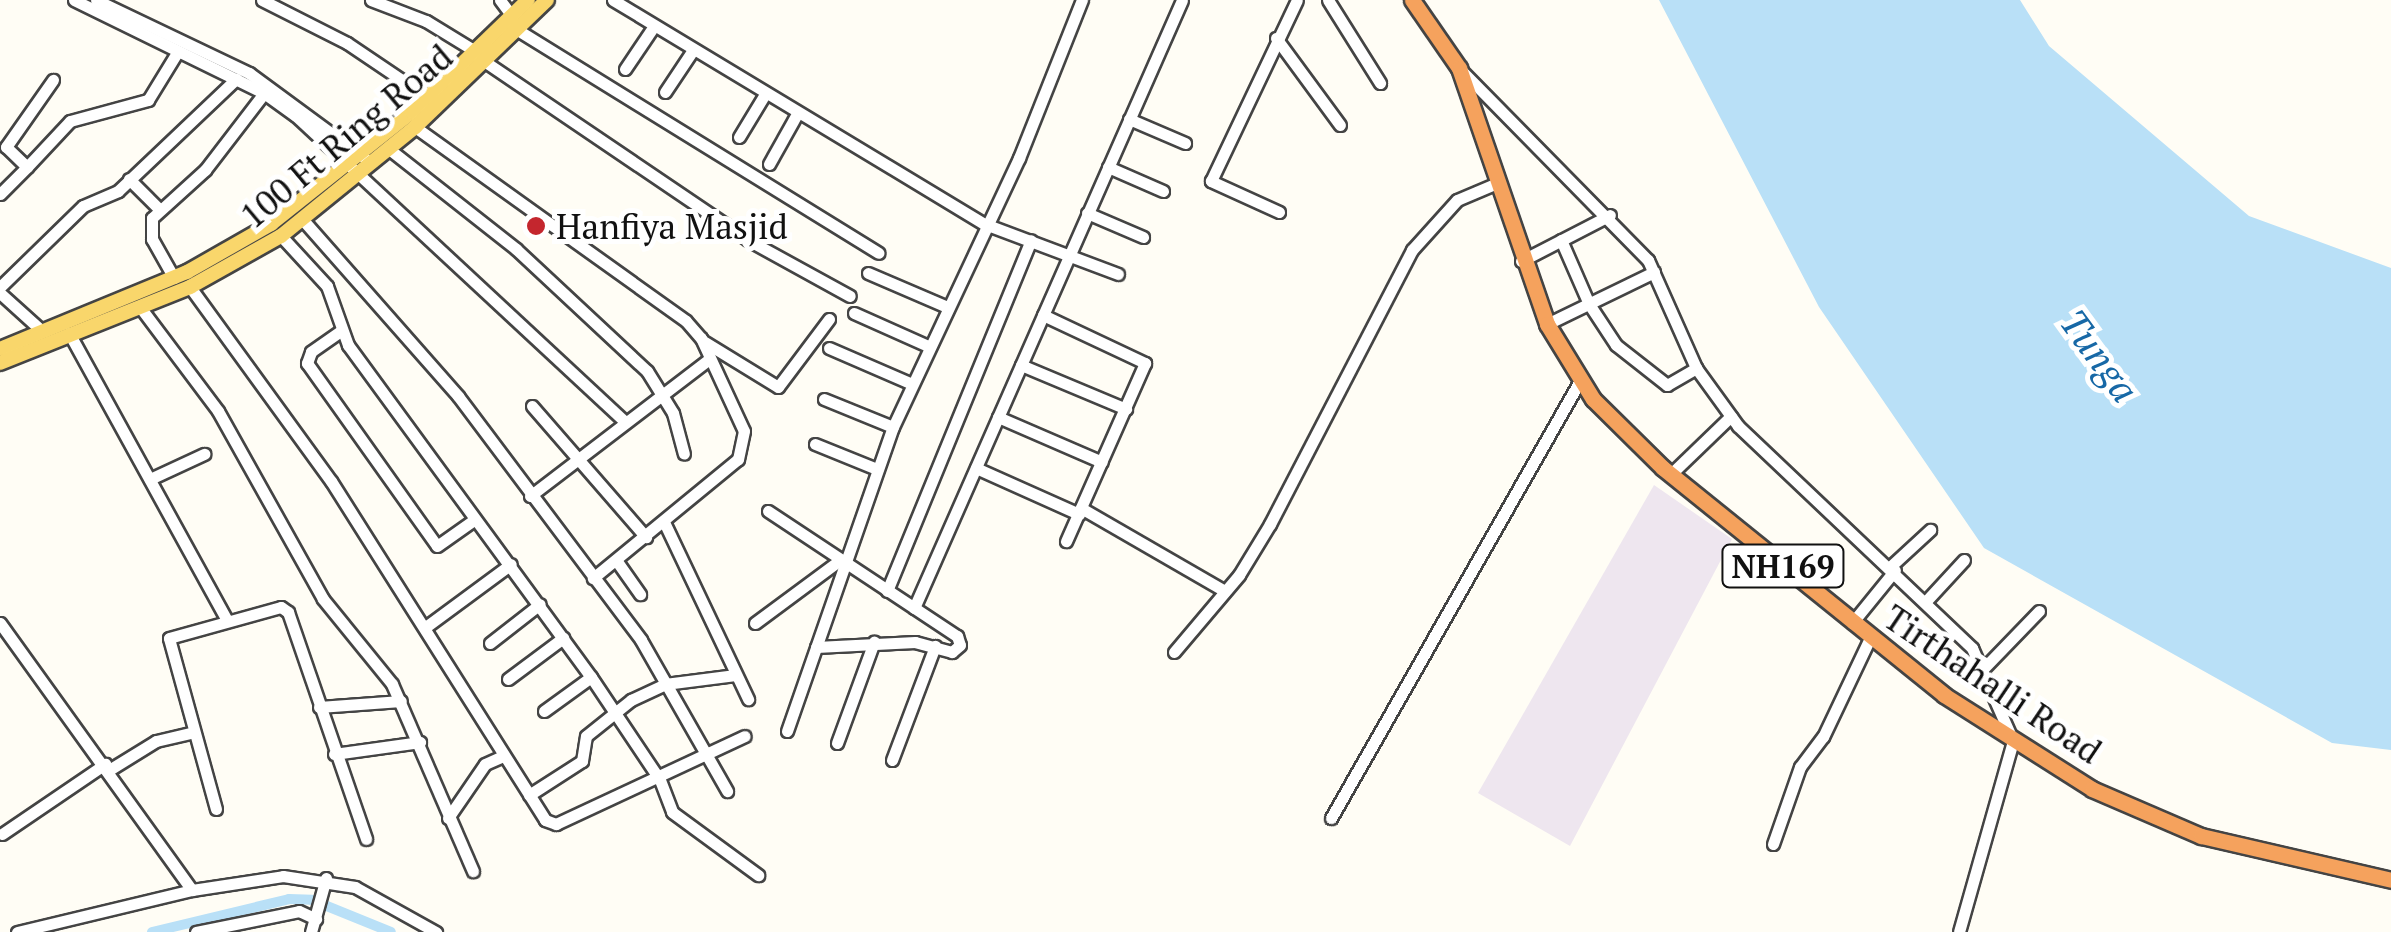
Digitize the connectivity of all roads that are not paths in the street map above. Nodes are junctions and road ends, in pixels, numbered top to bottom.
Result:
1 (74, 0) edge
2 (96, 0) edge
3 (262, 0) edge
4 (371, 0) edge
5 (500, 0) edge
6 (528, 0) edge
7 (548, 0) edge
8 (613, 0) edge
9 (1082, 0) edge
10 (1182, 0) edge
11 (1297, 0) edge
12 (1328, 0) edge
13 (1412, 0) edge
14 (282, 4) edge
15 (514, 22) junction
16 (654, 26) junction
17 (1276, 38) junction
18 (693, 50) junction
19 (178, 52) junction
20 (479, 56) junction
21 (1459, 68) junction
22 (625, 69) dead end
23 (236, 78) junction
24 (53, 80) dead end
25 (1380, 83) dead end
26 (666, 92) dead end
27 (264, 93) junction
28 (765, 94) junction
29 (427, 97) junction
30 (797, 114) junction
31 (1130, 119) junction
32 (1340, 125) dead end
33 (415, 127) junction
34 (739, 137) dead end
35 (1185, 142) dead end
36 (3, 145) edge
37 (389, 149) junction
38 (361, 163) junction
39 (768, 164) dead end
40 (27, 166) junction
41 (1108, 168) junction
42 (129, 180) junction
43 (1497, 183) junction
44 (1163, 192) dead end
45 (0, 194) edge
46 (158, 209) junction
47 (1279, 212) dead end
48 (1088, 213) junction
49 (1610, 215) junction
50 (303, 220) junction
51 (985, 224) junction
52 (281, 236) junction
53 (1142, 237) dead end
54 (1030, 240) junction
55 (1561, 240) junction
56 (878, 253) dead end
57 (1070, 254) junction
58 (1521, 261) junction
59 (1654, 272) junction
60 (868, 273) dead end
61 (1118, 274) dead end
62 (174, 278) junction
63 (190, 287) junction
64 (0, 290) edge
65 (850, 296) dead end
66 (1588, 304) junction
67 (945, 306) junction
68 (140, 307) junction
69 (854, 313) dead end
70 (1043, 315) junction
71 (830, 319) dead end
72 (1547, 324) junction
73 (41, 330) junction
74 (342, 330) junction
75 (70, 333) junction
76 (703, 341) junction
77 (928, 346) junction
78 (0, 348) edge
79 (829, 348) dead end
80 (710, 359) junction
81 (0, 364) edge
82 (1021, 365) junction
83 (1696, 368) junction
84 (1581, 379) junction
85 (912, 384) junction
86 (662, 393) junction
87 (824, 399) dead end
88 (532, 406) dead end
89 (1126, 409) junction
90 (1731, 416) junction
91 (998, 417) junction
92 (624, 421) junction
93 (893, 427) junction
94 (815, 444) dead end
95 (204, 454) dead end
96 (684, 454) dead end
97 (578, 458) junction
98 (1102, 462) junction
99 (976, 468) junction
100 (877, 469) junction
101 (1671, 474) junction
102 (150, 479) junction
103 (530, 496) junction
104 (1080, 511) junction
105 (768, 512) dead end
106 (474, 520) junction
107 (665, 524) junction
108 (1930, 530) dead end
109 (646, 537) junction
110 (1066, 541) dead end
111 (616, 560) junction
112 (1964, 560) dead end
113 (842, 562) junction
114 (510, 564) junction
115 (1894, 568) junction
116 (592, 578) junction
117 (887, 590) junction
118 (1225, 591) junction
119 (640, 594) dead end
120 (1928, 599) junction
121 (540, 604) junction
122 (914, 608) junction
123 (2040, 612) dead end
124 (227, 620) junction
125 (0, 623) edge
126 (754, 623) dead end
127 (1852, 623) junction
128 (427, 626) junction
129 (563, 638) junction
130 (1870, 638) junction
131 (874, 642) junction
132 (490, 643) dead end
133 (935, 646) junction
134 (816, 647) junction
135 (1174, 652) dead end
136 (1982, 670) junction
137 (735, 675) junction
138 (590, 678) junction
139 (508, 679) dead end
140 (665, 684) junction
141 (748, 699) dead end
142 (401, 700) junction
143 (319, 708) junction
144 (544, 710) dead end
145 (617, 716) junction
146 (787, 730) dead end
147 (194, 732) junction
148 (745, 736) dead end
149 (2013, 741) junction
150 (420, 742) junction
151 (837, 743) dead end
152 (334, 754) junction
153 (503, 756) junction
154 (708, 756) junction
155 (892, 760) dead end
156 (107, 767) junction
157 (660, 780) junction
158 (727, 791) dead end
159 (529, 795) junction
160 (216, 809) dead end
161 (448, 818) junction
162 (1331, 818) dead end
163 (2, 834) edge
164 (366, 839) dead end
165 (1773, 844) dead end
166 (474, 871) dead end
167 (758, 875) dead end
168 (2391, 880) edge
169 (326, 882) junction
170 (192, 890) junction
171 (315, 921) edge
172 (17, 932) edge
173 (196, 932) edge
174 (436, 932) edge
175 (1959, 932) edge

1 - 19 street
2 - 38 street
3 - 14 street
4 - 20 street
5 - 15 street
6 - 15 main road, 100 Ft Ring Road
7 - 15 main road, 100 Ft Ring Road
8 - 16 street
9 - 51 street
10 - 31 street
11 - 17 street
12 - 25 street
13 - 21 highway, Tirthahalli Road / NH169
14 - 29 street
15 - 20 main road, 100 Ft Ring Road
15 - 56 street
16 - 18 street
16 - 22 street
17 - 32 street
17 - 47 street
18 - 26 street
18 - 28 street
19 - 23 street
19 - 40 street
20 - 29 main road, 100 Ft Ring Road
20 - 33 main road, 100 Ft Ring Road
20 - 65 street
21 - 43 highway, Tirthahalli Road / NH169
21 - 49 street
23 - 27 street
23 - 42 street
24 - 36 street
27 - 38 street
27 - 46 street
28 - 30 street
28 - 34 street
29 - 38 main road, 100 Ft Ring Road
30 - 39 street
30 - 51 street
31 - 35 street
31 - 41 street
33 - 37 main road, 100 Ft Ring Road
33 - 76 street
36 - 40 street
37 - 38 main road, 100 Ft Ring Road
37 - 86 street
38 - 50 main road, 100 Ft Ring Road
38 - 62 main road, 100 Ft Ring Road
38 - 92 street
40 - 45 street
41 - 44 street
41 - 48 street
42 - 46 street
42 - 64 street
43 - 58 highway, Tirthahalli Road / NH169
43 - 118 street
46 - 62 street
48 - 53 street
48 - 57 street
49 - 55 street
49 - 59 street
50 - 52 main road, 100 Ft Ring Road
50 - 103 street
51 - 54 street
51 - 67 street
52 - 63 main road, 100 Ft Ring Road
52 - 74 street
54 - 57 street
54 - 117 street
55 - 58 street
55 - 66 street
57 - 61 street
57 - 70 street
58 - 72 highway, Tirthahalli Road / NH169
59 - 66 street
59 - 83 street
60 - 67 street
62 - 73 main road, 100 Ft Ring Road
63 - 68 main road, 100 Ft Ring Road
63 - 128 street
64 - 73 street
66 - 72 street
66 - 83 street
67 - 77 street
68 - 75 main road, 100 Ft Ring Road
68 - 142 street
69 - 77 street
70 - 82 street
70 - 89 street
71 - 76 street
72 - 84 highway, Tirthahalli Road / NH169
73 - 78 main road, 100 Ft Ring Road
74 - 106 street
74 - 106 street
75 - 81 main road, 100 Ft Ring Road
75 - 102 street
76 - 80 street
77 - 85 street
79 - 85 street
80 - 86 street
80 - 107 street
82 - 89 street
82 - 91 street
83 - 90 street
84 - 101 highway, Tirthahalli Road / NH169
84 - 162 street
85 - 93 street
86 - 92 street
86 - 96 street
87 - 93 street
88 - 97 street
89 - 98 street
90 - 101 street
90 - 115 street
91 - 98 street
91 - 99 street
92 - 97 street
93 - 100 street
94 - 100 street
95 - 102 street
97 - 103 street
97 - 109 street
98 - 104 street
99 - 104 street
99 - 122 street
100 - 113 street
101 - 127 highway, Tirthahalli Road / NH169
102 - 124 street
103 - 116 street
104 - 110 street
104 - 118 street
105 - 113 street
106 - 114 street
107 - 109 street
107 - 137 street
108 - 115 street
109 - 111 street
111 - 116 street
111 - 119 street
112 - 120 street
113 - 117 street
113 - 126 street
113 - 134 street
114 - 121 street
114 - 128 street
115 - 120 street
115 - 127 street
116 - 140 street
117 - 122 street
118 - 135 street
120 - 136 street
121 - 129 street
121 - 132 street
122 - 133 street
123 - 136 street
124 - 143 street
124 - 147 street
125 - 156 street
127 - 130 highway, Tirthahalli Road / NH169
128 - 153 street
129 - 138 street
129 - 139 street
130 - 149 highway, Tirthahalli Road / NH169
130 - 165 street
131 - 133 street
131 - 134 street
131 - 151 street
133 - 155 street
134 - 146 street
136 - 149 street
137 - 140 street
137 - 141 street
138 - 144 street
138 - 145 street
140 - 145 street
140 - 154 street
142 - 143 street
142 - 150 street
143 - 152 street
145 - 157 street
145 - 159 street
147 - 156 street
147 - 160 street
148 - 154 street
149 - 168 highway, Tirthahalli Road / NH169
149 - 175 street
150 - 152 street
150 - 161 street
152 - 164 street
153 - 159 street
153 - 161 street
154 - 157 street
154 - 158 street
156 - 163 street
156 - 170 street
157 - 159 street
157 - 167 street
161 - 166 street
169 - 170 street
169 - 171 street
169 - 174 street
170 - 172 street
171 - 173 street

